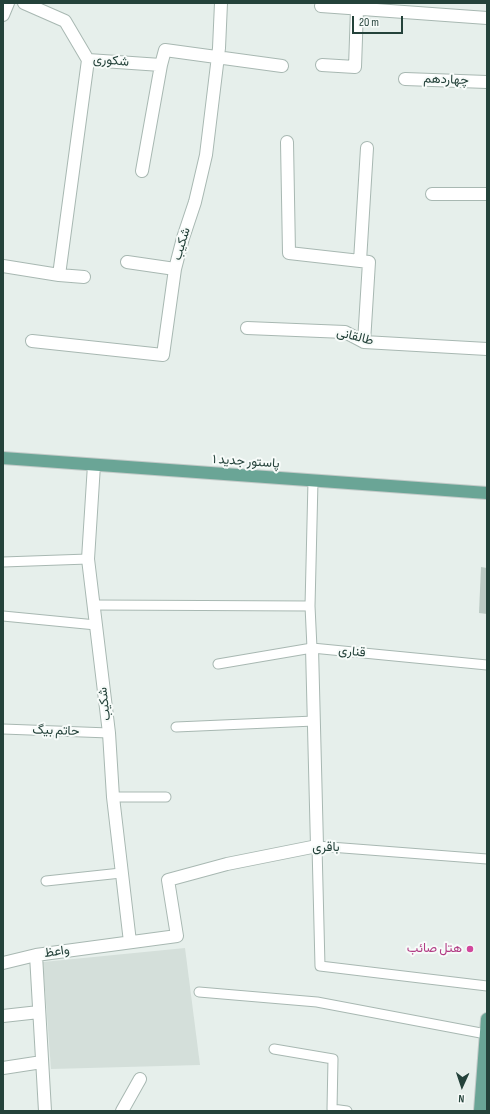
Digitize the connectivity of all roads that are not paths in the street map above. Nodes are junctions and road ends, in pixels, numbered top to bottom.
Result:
1 (8, 3) edge
2 (24, 3) edge
3 (221, 3) edge
4 (321, 6) dead end
5 (357, 9) junction
6 (3, 15) edge
7 (487, 18) edge
8 (217, 58) junction
9 (88, 60) junction
10 (161, 65) junction
11 (322, 65) dead end
12 (282, 66) dead end
13 (405, 79) dead end
14 (487, 82) edge
15 (287, 142) dead end
16 (367, 148) dead end
17 (142, 171) dead end
18 (432, 194) dead end
19 (487, 194) edge
20 (360, 261) junction
21 (127, 262) dead end
22 (3, 266) edge
23 (175, 269) junction
24 (59, 275) junction
25 (84, 277) dead end
26 (247, 328) dead end
27 (32, 341) dead end
28 (364, 342) junction
29 (487, 349) edge
30 (3, 458) edge
31 (94, 465) junction
32 (313, 480) junction
33 (487, 493) edge
34 (88, 559) junction
35 (3, 562) edge
36 (93, 605) junction
37 (310, 606) junction
38 (3, 616) edge
39 (96, 625) junction
40 (312, 648) junction
41 (218, 664) dead end
42 (487, 665) edge
43 (314, 721) junction
44 (176, 727) dead end
45 (3, 728) edge
46 (109, 733) junction
47 (166, 797) dead end
48 (113, 798) junction
49 (317, 846) junction
50 (487, 859) edge
51 (121, 873) junction
52 (168, 880) joint
53 (46, 881) dead end
54 (130, 942) junction
55 (36, 955) junction
56 (3, 963) edge
57 (487, 986) edge
58 (199, 992) dead end
59 (39, 1012) junction
60 (3, 1016) edge
61 (487, 1019) edge
62 (486, 1034) junction
63 (274, 1049) dead end
64 (42, 1062) junction
65 (3, 1068) edge
66 (140, 1080) dead end
67 (45, 1111) edge
68 (122, 1111) edge
69 (348, 1111) edge
70 (480, 1111) edge

1 - 6 street
2 - 9 street, شکوری
3 - 8 street, شکیب
4 - 5 street
5 - 7 street
5 - 11 street
8 - 10 street
8 - 12 street
8 - 23 street, شکیب
9 - 10 street, شکوری
9 - 24 street
10 - 17 street
13 - 14 street, چهاردهم
15 - 20 street
16 - 20 street
18 - 19 street
20 - 28 street
21 - 23 street
22 - 24 street
23 - 27 street, شکیب
24 - 25 street
26 - 28 street, طالقانی
28 - 29 street, طالقانی
30 - 31 main road, پاستور جدید ۱
31 - 32 main road, پاستور جدید ۱
31 - 34 street, شکیب
32 - 33 main road, پاستور جدید ۱
32 - 37 lane
34 - 35 lane
34 - 36 street, شکیب
36 - 37 lane
36 - 39 street, شکیب
37 - 40 lane
38 - 39 lane
39 - 46 street, شکیب
40 - 41 lane, قناری
40 - 42 lane, قناری
40 - 43 street
43 - 44 lane
43 - 49 street
45 - 46 lane, حاتم بیگ
46 - 48 street, شکیب
47 - 48 lane
48 - 51 street, شکیب
49 - 50 lane, باقری
49 - 52 street, باقری
49 - 57 lane
51 - 53 lane
51 - 54 street, شکیب
52 - 54 street, واعظ
54 - 55 street, واعظ
55 - 56 street
55 - 59 street, واعظ
58 - 62 lane
59 - 60 street
59 - 64 street, واعظ
61 - 62 main road
62 - 70 main road
63 - 69 lane
64 - 65 street
64 - 67 street, واعظ
66 - 68 street

